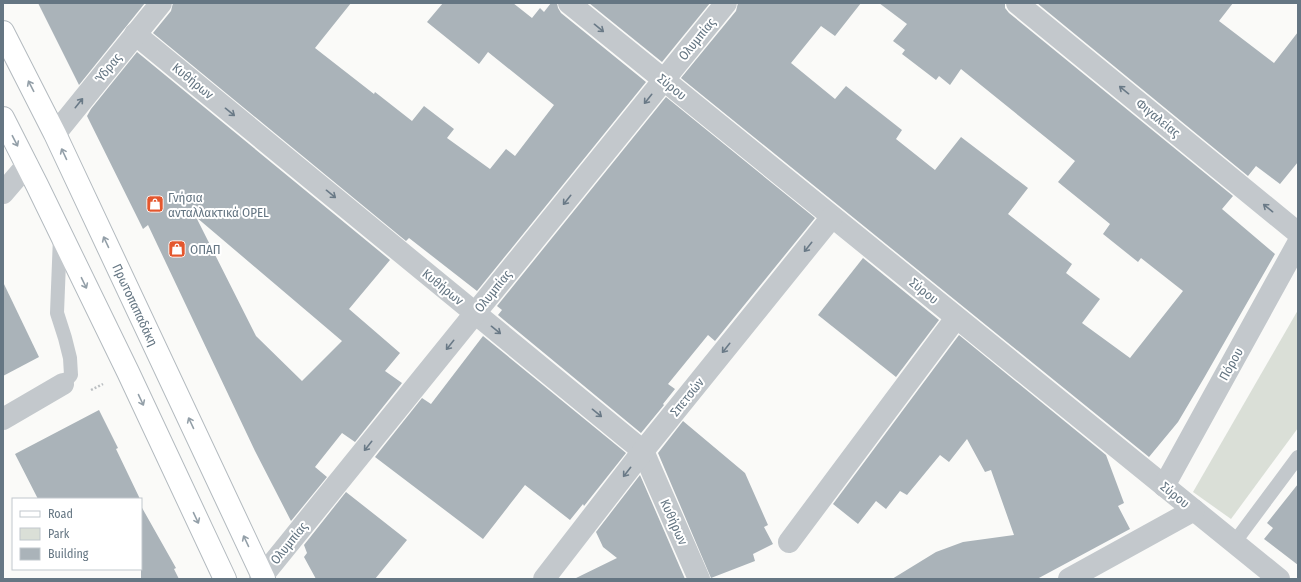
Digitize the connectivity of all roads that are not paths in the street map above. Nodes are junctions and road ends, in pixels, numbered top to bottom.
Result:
1 (161, 3) edge
2 (569, 3) edge
3 (726, 3) edge
4 (1017, 3) edge
5 (3, 32) edge
6 (135, 34) junction
7 (663, 80) junction
8 (3, 118) edge
9 (55, 134) junction
10 (27, 165) junction
11 (3, 193) edge
12 (832, 217) junction
13 (1298, 233) edge
14 (60, 234) junction
15 (1298, 243) edge
16 (476, 313) junction
17 (956, 318) junction
18 (63, 384) joint
19 (3, 419) edge
20 (643, 451) junction
21 (1298, 457) edge
22 (1164, 486) junction
23 (1194, 510) junction
24 (789, 542) dead end
25 (1234, 543) junction
26 (262, 578) edge
27 (225, 579) edge
28 (544, 579) edge
29 (699, 579) edge
30 (1069, 579) edge
31 (1279, 579) edge

1 - 6 street, Ύδρας
2 -> 7 street, Σύρου
3 - 7 street, Ολυμπίας
13 -> 4 street, Φιγαλείας
9 -> 5 main road, Πρωτοπαπαδάκη
9 -> 6 street, Ύδρας
6 -> 16 street, Κυθήρων
7 - 12 street, Σύρου
7 -> 16 street, Ολυμπίας
8 -> 10 main road
26 -> 9 main road, Πρωτοπαπαδάκη
10 - 11 street
10 - 14 main road
12 - 17 street, Σύρου
12 -> 20 street, Σπετσών
14 - 18 lane
14 -> 27 main road
15 - 22 street, Πόρου
16 -> 20 street, Κυθήρων
16 -> 26 street, Ολυμπίας
17 - 22 street, Σύρου
17 - 24 street
18 - 19 street
20 -> 28 street, Σπετσών
20 - 29 street, Κυθήρων
21 - 25 lane
22 - 23 street, Σύρου
23 - 25 street, Σύρου
23 - 30 street
25 - 31 street, Σύρου

